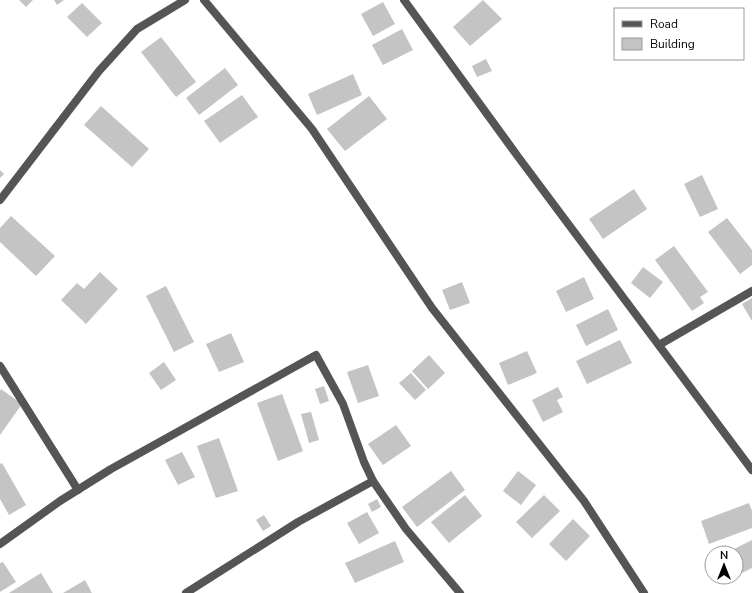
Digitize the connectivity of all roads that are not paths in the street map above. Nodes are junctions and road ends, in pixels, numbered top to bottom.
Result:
1 (185, 0) edge
2 (204, 0) edge
3 (404, 0) edge
4 (0, 200) edge
5 (752, 291) edge
6 (660, 345) junction
7 (0, 366) edge
8 (750, 465) edge
9 (373, 481) junction
10 (78, 490) junction
11 (0, 544) edge
12 (186, 593) edge
13 (460, 593) edge
14 (644, 593) edge

1 - 4 street
2 - 14 street
3 - 6 street
5 - 6 street
6 - 8 street
7 - 10 street
9 - 10 street
9 - 12 street
9 - 13 street
10 - 11 street

